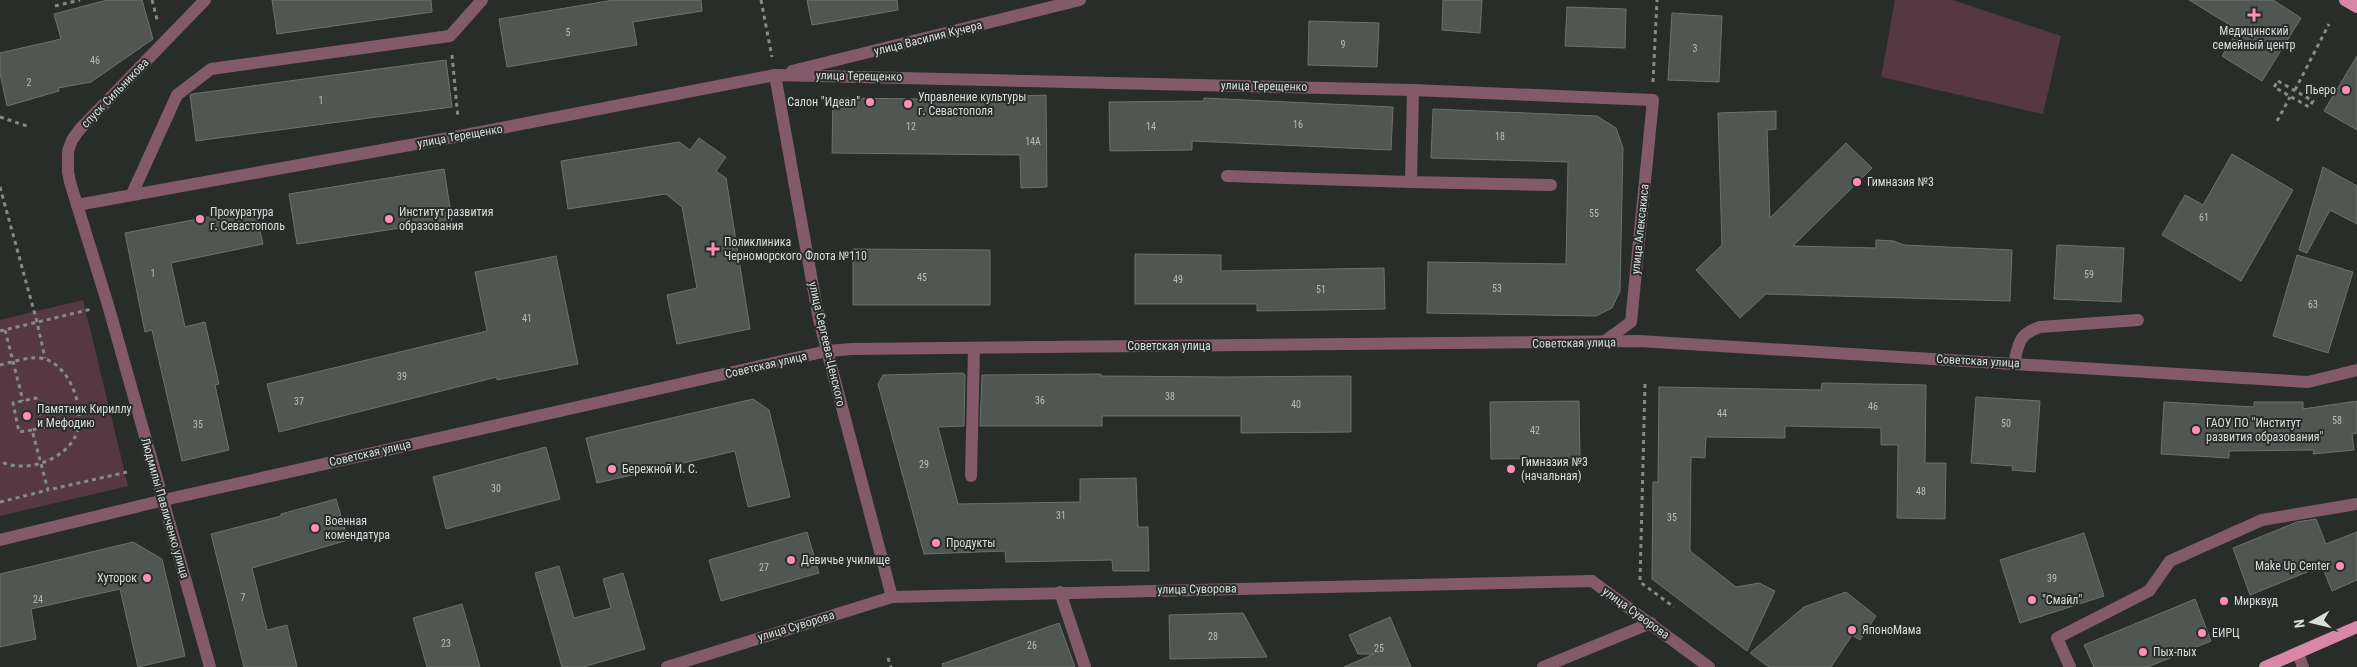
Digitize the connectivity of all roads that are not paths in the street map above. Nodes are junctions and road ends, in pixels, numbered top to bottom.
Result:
1 (205, 0) edge
2 (482, 0) edge
3 (1080, 0) edge
4 (2345, 0) edge
5 (2357, 7) edge
6 (775, 75) junction
7 (1413, 90) junction
8 (1653, 100) joint
9 (1227, 176) dead end
10 (1411, 182) junction
11 (1551, 185) dead end
12 (132, 194) junction
13 (77, 205) junction
14 (2138, 320) dead end
15 (1602, 343) junction
16 (974, 348) junction
17 (827, 351) junction
18 (2014, 362) junction
19 (2357, 370) edge
20 (971, 476) dead end
21 (164, 500) junction
22 (2357, 504) edge
23 (0, 540) edge
24 (1060, 592) junction
25 (892, 597) junction
26 (1651, 623) junction
27 (2357, 627) edge
28 (2298, 653) junction
29 (210, 667) edge
30 (667, 667) edge
31 (1085, 667) edge
32 (1543, 667) edge
33 (1710, 667) edge
34 (2070, 667) edge
35 (2265, 667) edge
36 (2303, 667) edge

1 - 13 street, спуск Сильникова
2 - 12 street
3 - 6 street, улица Василия Кучера
4 - 5 main road
6 - 7 street, улица Терещенко
6 - 12 street, улица Терещенко
6 - 17 street, улица Сергеева-Ценского
7 - 8 street, улица Терещенко
7 - 10 street
8 - 15 street, улица Алексакиса
9 - 10 street
10 - 11 street
12 - 13 street, улица Терещенко
13 - 21 street, Людмилы Павличенко улица
14 - 18 street
15 - 16 street, Советская улица
15 - 18 street, Советская улица
16 - 17 street, Советская улица
16 - 20 street
17 - 21 street, Советская улица
17 - 25 street, улица Сергеева-Ценского
18 - 19 street, Советская улица
21 - 23 street, Советская улица
21 - 29 street, Людмилы Павличенко улица
22 - 34 street
24 - 25 street, улица Суворова
24 - 26 street, улица Суворова
24 - 31 street
25 - 30 street, улица Суворова
26 - 32 street
26 - 33 street, улица Суворова
27 - 28 main road
28 - 35 main road
28 - 36 street

